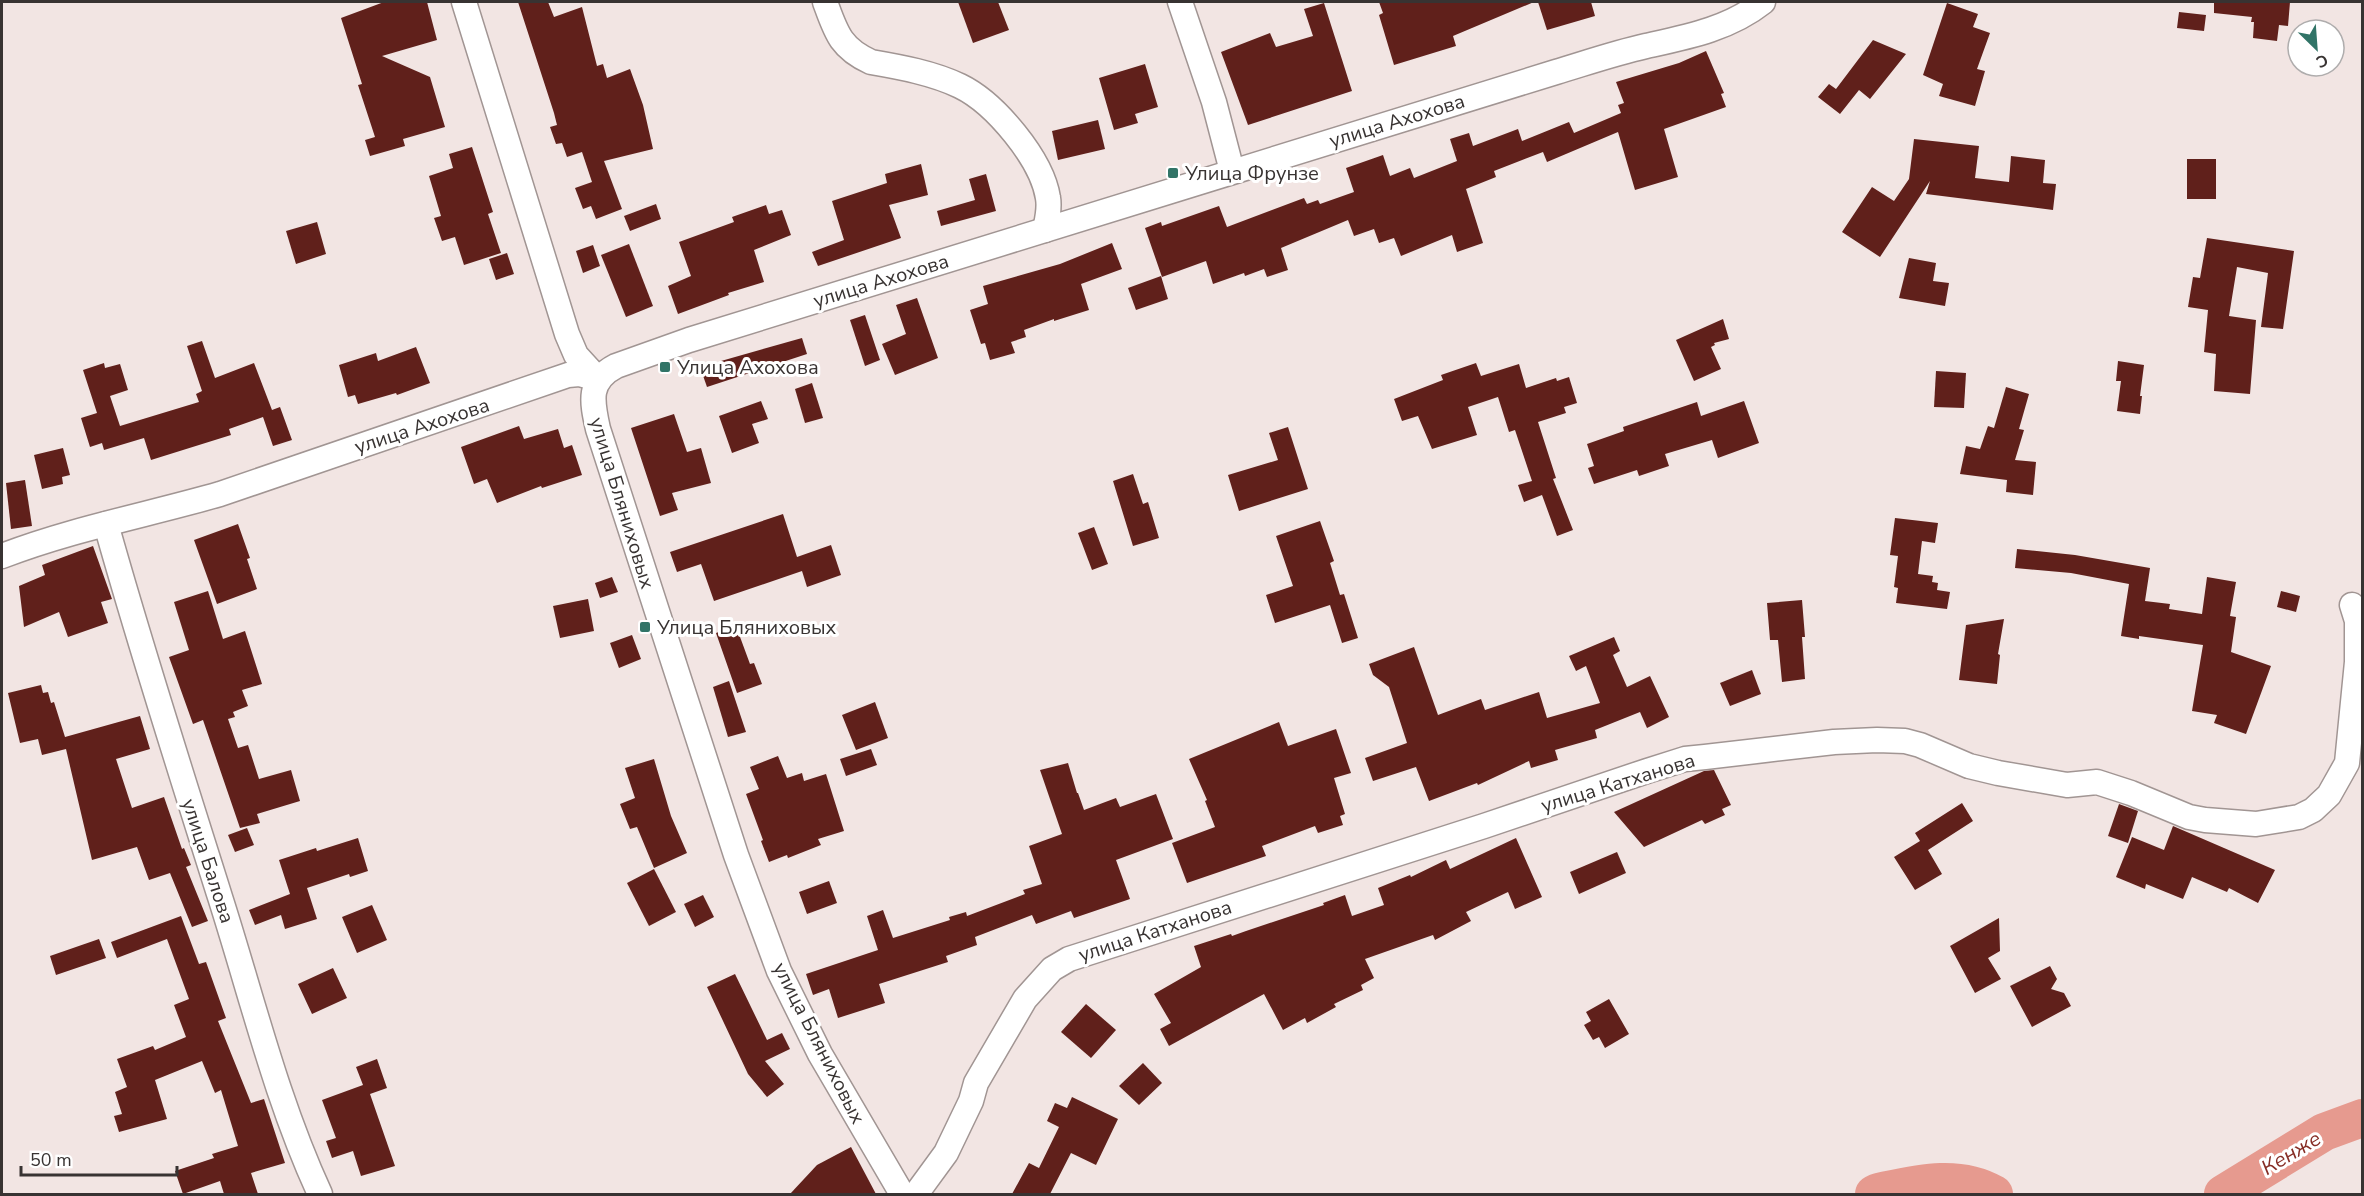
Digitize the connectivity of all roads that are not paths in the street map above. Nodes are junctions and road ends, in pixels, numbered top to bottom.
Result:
1 (464, 2) edge
2 (825, 2) edge
3 (1180, 2) edge
4 (1762, 2) edge
5 (1232, 171) junction
6 (1045, 230) junction
7 (598, 379) junction
8 (106, 524) junction
9 (2, 556) edge
10 (2352, 605) dead end
11 (320, 1194) edge
12 (902, 1194) edge
13 (916, 1194) edge

1 - 7 street
2 - 6 street
3 - 5 street
4 - 5 street, улица Ахохова
5 - 6 street, улица Ахохова
6 - 7 street, улица Ахохова
7 - 8 street, улица Ахохова
7 - 12 street, улица Бляниховых
8 - 9 street, улица Ахохова
8 - 11 street, улица Балова
10 - 13 street, улица Катханова

